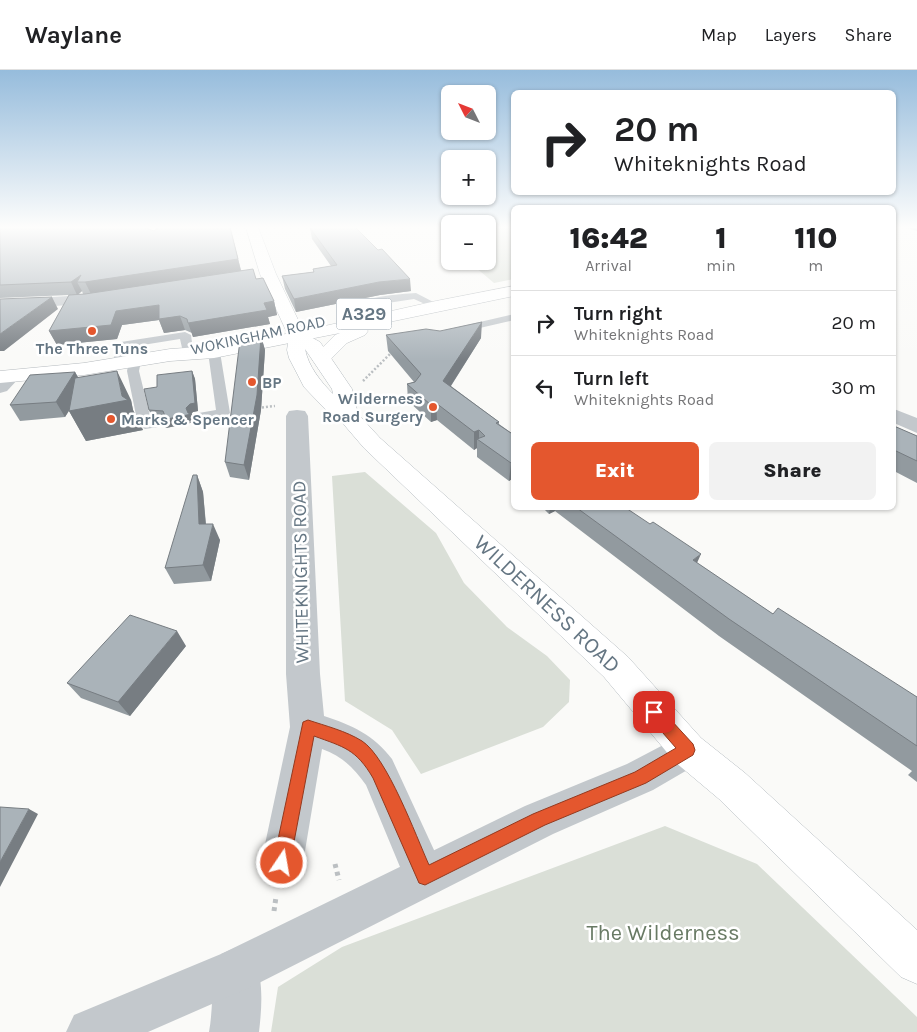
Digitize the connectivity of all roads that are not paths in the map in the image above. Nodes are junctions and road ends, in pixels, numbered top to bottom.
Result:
1 (261, 272) edge
2 (511, 292) edge
3 (115, 297) edge
4 (0, 305) edge
5 (436, 306) junction
6 (511, 318) edge
7 (296, 332) junction
8 (436, 336) edge
9 (179, 352) junction
10 (214, 352) junction
11 (321, 358) junction
12 (126, 362) junction
13 (3, 380) edge
14 (289, 410) road end
15 (348, 415) junction
16 (896, 416) edge
17 (198, 417) dead end
18 (160, 423) edge
19 (917, 426) edge
20 (308, 727) junction
21 (688, 750) junction
22 (282, 863) dead end
23 (425, 876) junction
24 (917, 961) edge
25 (237, 970) junction
26 (105, 1030) edge
27 (234, 1032) edge

1 - 7 main road
2 - 5 main road, WOKINGHAM ROAD / A329
3 - 4 street
5 - 7 main road, WOKINGHAM ROAD / A329
5 - 7 main road, WOKINGHAM ROAD / A329
5 - 11 main road
6 - 8 lane
7 - 9 main road, WOKINGHAM ROAD / A329
7 - 10 main road, WOKINGHAM ROAD / A329
7 - 11 main road, WILDERNESS ROAD
7 - 15 main road, WILDERNESS ROAD
9 - 10 main road, WOKINGHAM ROAD / A329
9 - 12 main road, WOKINGHAM ROAD / A329
10 - 17 lane
11 - 15 main road, WILDERNESS ROAD
12 - 13 main road, WOKINGHAM ROAD / A329
12 - 18 lane
14 - 20 street, WHITEKNIGHTS ROAD
15 - 21 main road, WILDERNESS ROAD
16 - 19 street
20 - 22 street, WHITEKNIGHTS ROAD
20 - 23 street
21 - 23 street
21 - 24 main road, WILDERNESS ROAD
23 - 25 street
25 - 26 street
25 - 27 street

